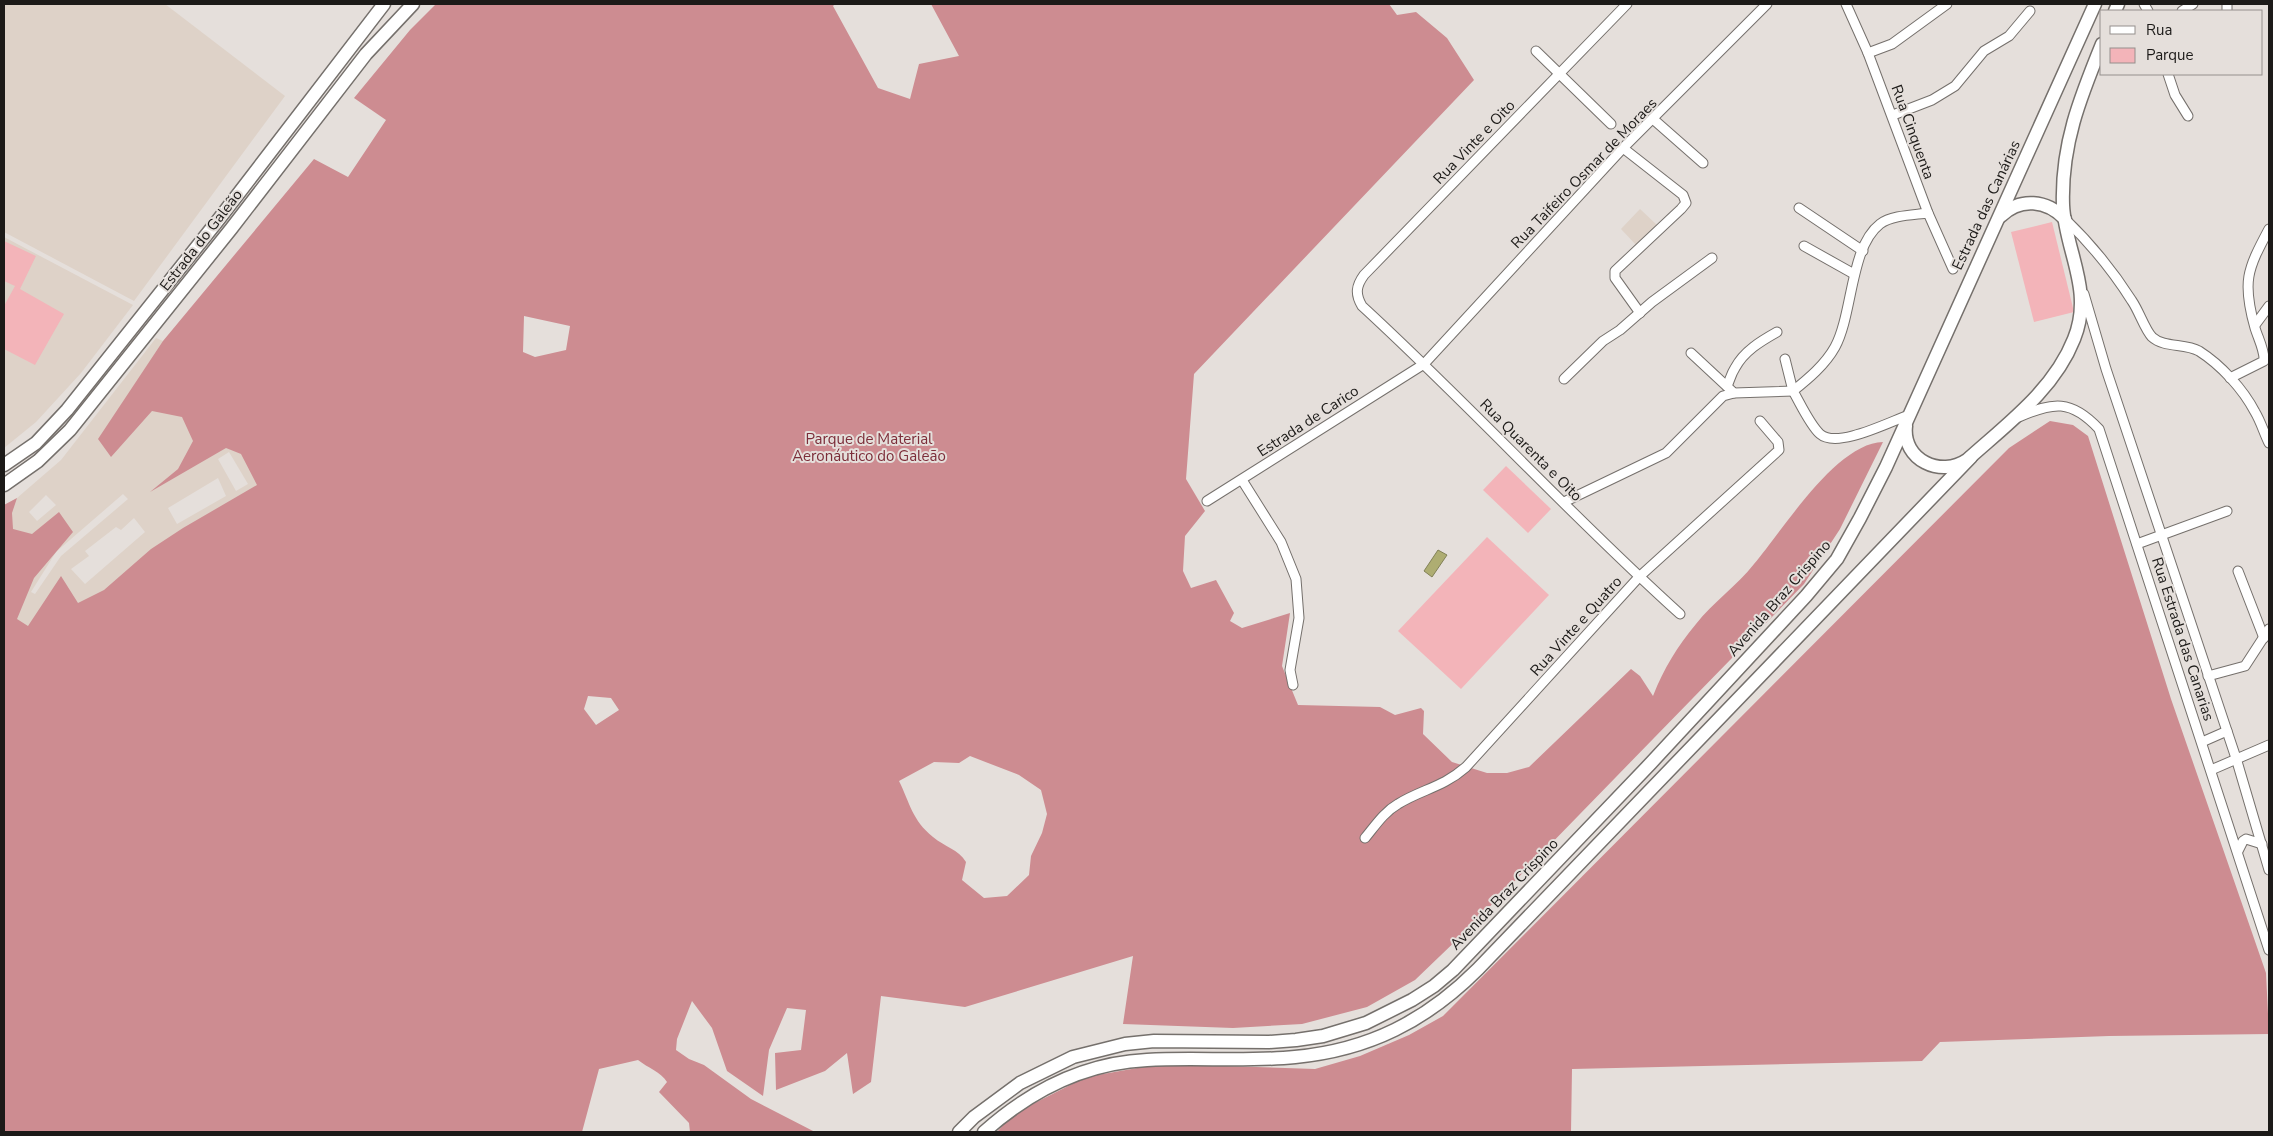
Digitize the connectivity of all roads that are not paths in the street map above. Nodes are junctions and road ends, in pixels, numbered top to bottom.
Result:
1 (384, 4) edge
2 (413, 4) edge
3 (1627, 4) edge
4 (1767, 4) edge
5 (1846, 4) edge
6 (1947, 4) edge
7 (2095, 4) edge
8 (2030, 11) dead end
9 (2100, 49) edge
10 (1536, 51) dead end
11 (1868, 53) junction
12 (1559, 75) junction
13 (2168, 75) edge
14 (1893, 114) junction
15 (2188, 116) dead end
16 (1653, 119) junction
17 (1611, 124) dead end
18 (1623, 148) junction
19 (1703, 164) dead end
20 (1800, 208) dead end
21 (1928, 213) junction
22 (1998, 219) junction
23 (2064, 219) junction
24 (2269, 229) edge
25 (1804, 246) dead end
26 (1863, 251) junction
27 (1712, 258) dead end
28 (1953, 269) dead end
29 (1854, 274) junction
30 (2081, 282) junction
31 (1362, 306) joint
32 (2269, 306) edge
33 (1640, 313) junction
34 (2255, 325) junction
35 (1777, 332) dead end
36 (1691, 353) dead end
37 (1785, 359) dead end
38 (1424, 364) junction
39 (2230, 378) junction
40 (1564, 379) dead end
41 (1727, 386) junction
42 (1793, 391) junction
43 (1734, 393) junction
44 (1908, 418) junction
45 (2014, 419) junction
46 (1760, 421) dead end
47 (2268, 437) edge
48 (1971, 456) junction
49 (4, 465) edge
50 (1242, 480) junction
51 (4, 485) edge
52 (1207, 501) dead end
53 (1564, 502) junction
54 (2227, 511) dead end
55 (2162, 535) junction
56 (2137, 544) junction
57 (2238, 571) dead end
58 (1639, 577) junction
59 (1680, 614) dead end
60 (2269, 629) edge
61 (2264, 638) junction
62 (2208, 676) junction
63 (1293, 685) dead end
64 (2227, 732) junction
65 (2202, 742) junction
66 (2269, 745) edge
67 (2236, 758) junction
68 (2211, 770) junction
69 (1365, 838) dead end
70 (2262, 844) junction
71 (2238, 851) junction
72 (2269, 870) edge
73 (2269, 950) edge
74 (959, 1132) edge
75 (984, 1132) edge

1 - 49 main road, Estrada do Galeão
2 - 51 main road, Estrada do Galeão
3 - 12 street, Rua Vinte e Oito
4 - 16 street, Rua Taifeiro Osmar de Moraes
5 - 11 street, Rua Cinquenta
6 - 11 street
7 - 22 main road, Estrada das Canárias
8 - 14 street
9 - 23 main road
10 - 12 street
11 - 14 street, Rua Cinquenta
12 - 17 street
12 - 31 street, Rua Vinte e Oito
13 - 15 street
14 - 21 street, Rua Cinquenta
16 - 18 street, Rua Taifeiro Osmar de Moraes
16 - 19 street
18 - 33 street
18 - 38 street, Rua Taifeiro Osmar de Moraes
20 - 26 street
21 - 26 street
21 - 28 street, Rua Cinquenta
22 - 23 main road
22 - 44 main road, Estrada das Canárias
23 - 30 main road
23 - 39 street
24 - 34 street
25 - 29 street
26 - 29 street
27 - 33 street
29 - 42 street
30 - 45 main road
30 - 55 street, Rua Estrada das Canarias
31 - 38 street, Rua Quarenta e Oito
32 - 34 street
33 - 40 street
34 - 39 street
35 - 41 street
36 - 41 street
37 - 42 street
38 - 50 street, Estrada de Carico
38 - 53 street, Rua Quarenta e Oito
39 - 47 street
41 - 43 street
42 - 43 street
42 - 44 street
43 - 53 street
44 - 48 main road
44 - 74 main road, Avenida Braz Crispino
45 - 48 main road
45 - 56 street, Rua Estrada das Canarias
46 - 58 street, Rua Vinte e Quatro
48 - 75 main road
50 - 52 street, Estrada de Carico
50 - 63 street
53 - 58 street, Rua Quarenta e Oito
54 - 55 street
55 - 56 street
55 - 62 street, Rua Estrada das Canarias
56 - 65 street, Rua Estrada das Canarias
57 - 61 street
58 - 59 street, Rua Quarenta e Oito
58 - 69 street, Rua Vinte e Quatro
60 - 61 street
61 - 62 street
62 - 64 street, Rua Estrada das Canarias
64 - 65 street
64 - 67 street, Rua Estrada das Canarias
65 - 68 street, Rua Estrada das Canarias
66 - 67 street
67 - 68 street
67 - 70 street, Rua Estrada das Canarias
68 - 71 street, Rua Estrada das Canarias
70 - 71 street
70 - 72 street, Rua Estrada das Canarias
71 - 73 street, Rua Estrada das Canarias

